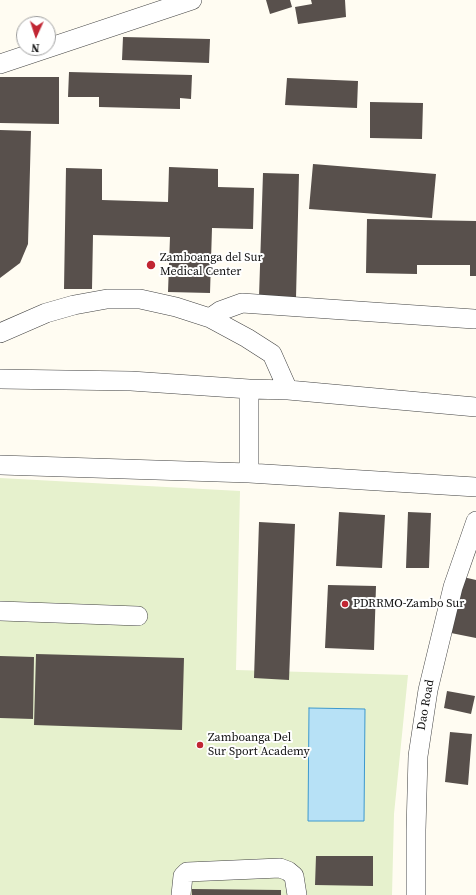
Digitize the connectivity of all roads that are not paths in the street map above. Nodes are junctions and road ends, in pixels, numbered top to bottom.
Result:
1 (192, 0) edge
2 (0, 64) edge
3 (210, 318) junction
4 (474, 319) dead end
5 (0, 333) edge
6 (0, 379) edge
7 (249, 389) junction
8 (288, 390) junction
9 (476, 407) edge
10 (0, 465) edge
11 (249, 473) junction
12 (476, 487) edge
13 (476, 521) edge
14 (0, 610) edge
15 (138, 616) dead end
16 (181, 895) edge
17 (297, 895) edge
18 (416, 895) edge

1 - 2 street
3 - 4 street
3 - 5 street
3 - 8 street
6 - 7 street
7 - 8 street
7 - 11 street
8 - 9 street
10 - 11 street
11 - 12 street
13 - 18 street, Dao Road
14 - 15 street
16 - 17 street

